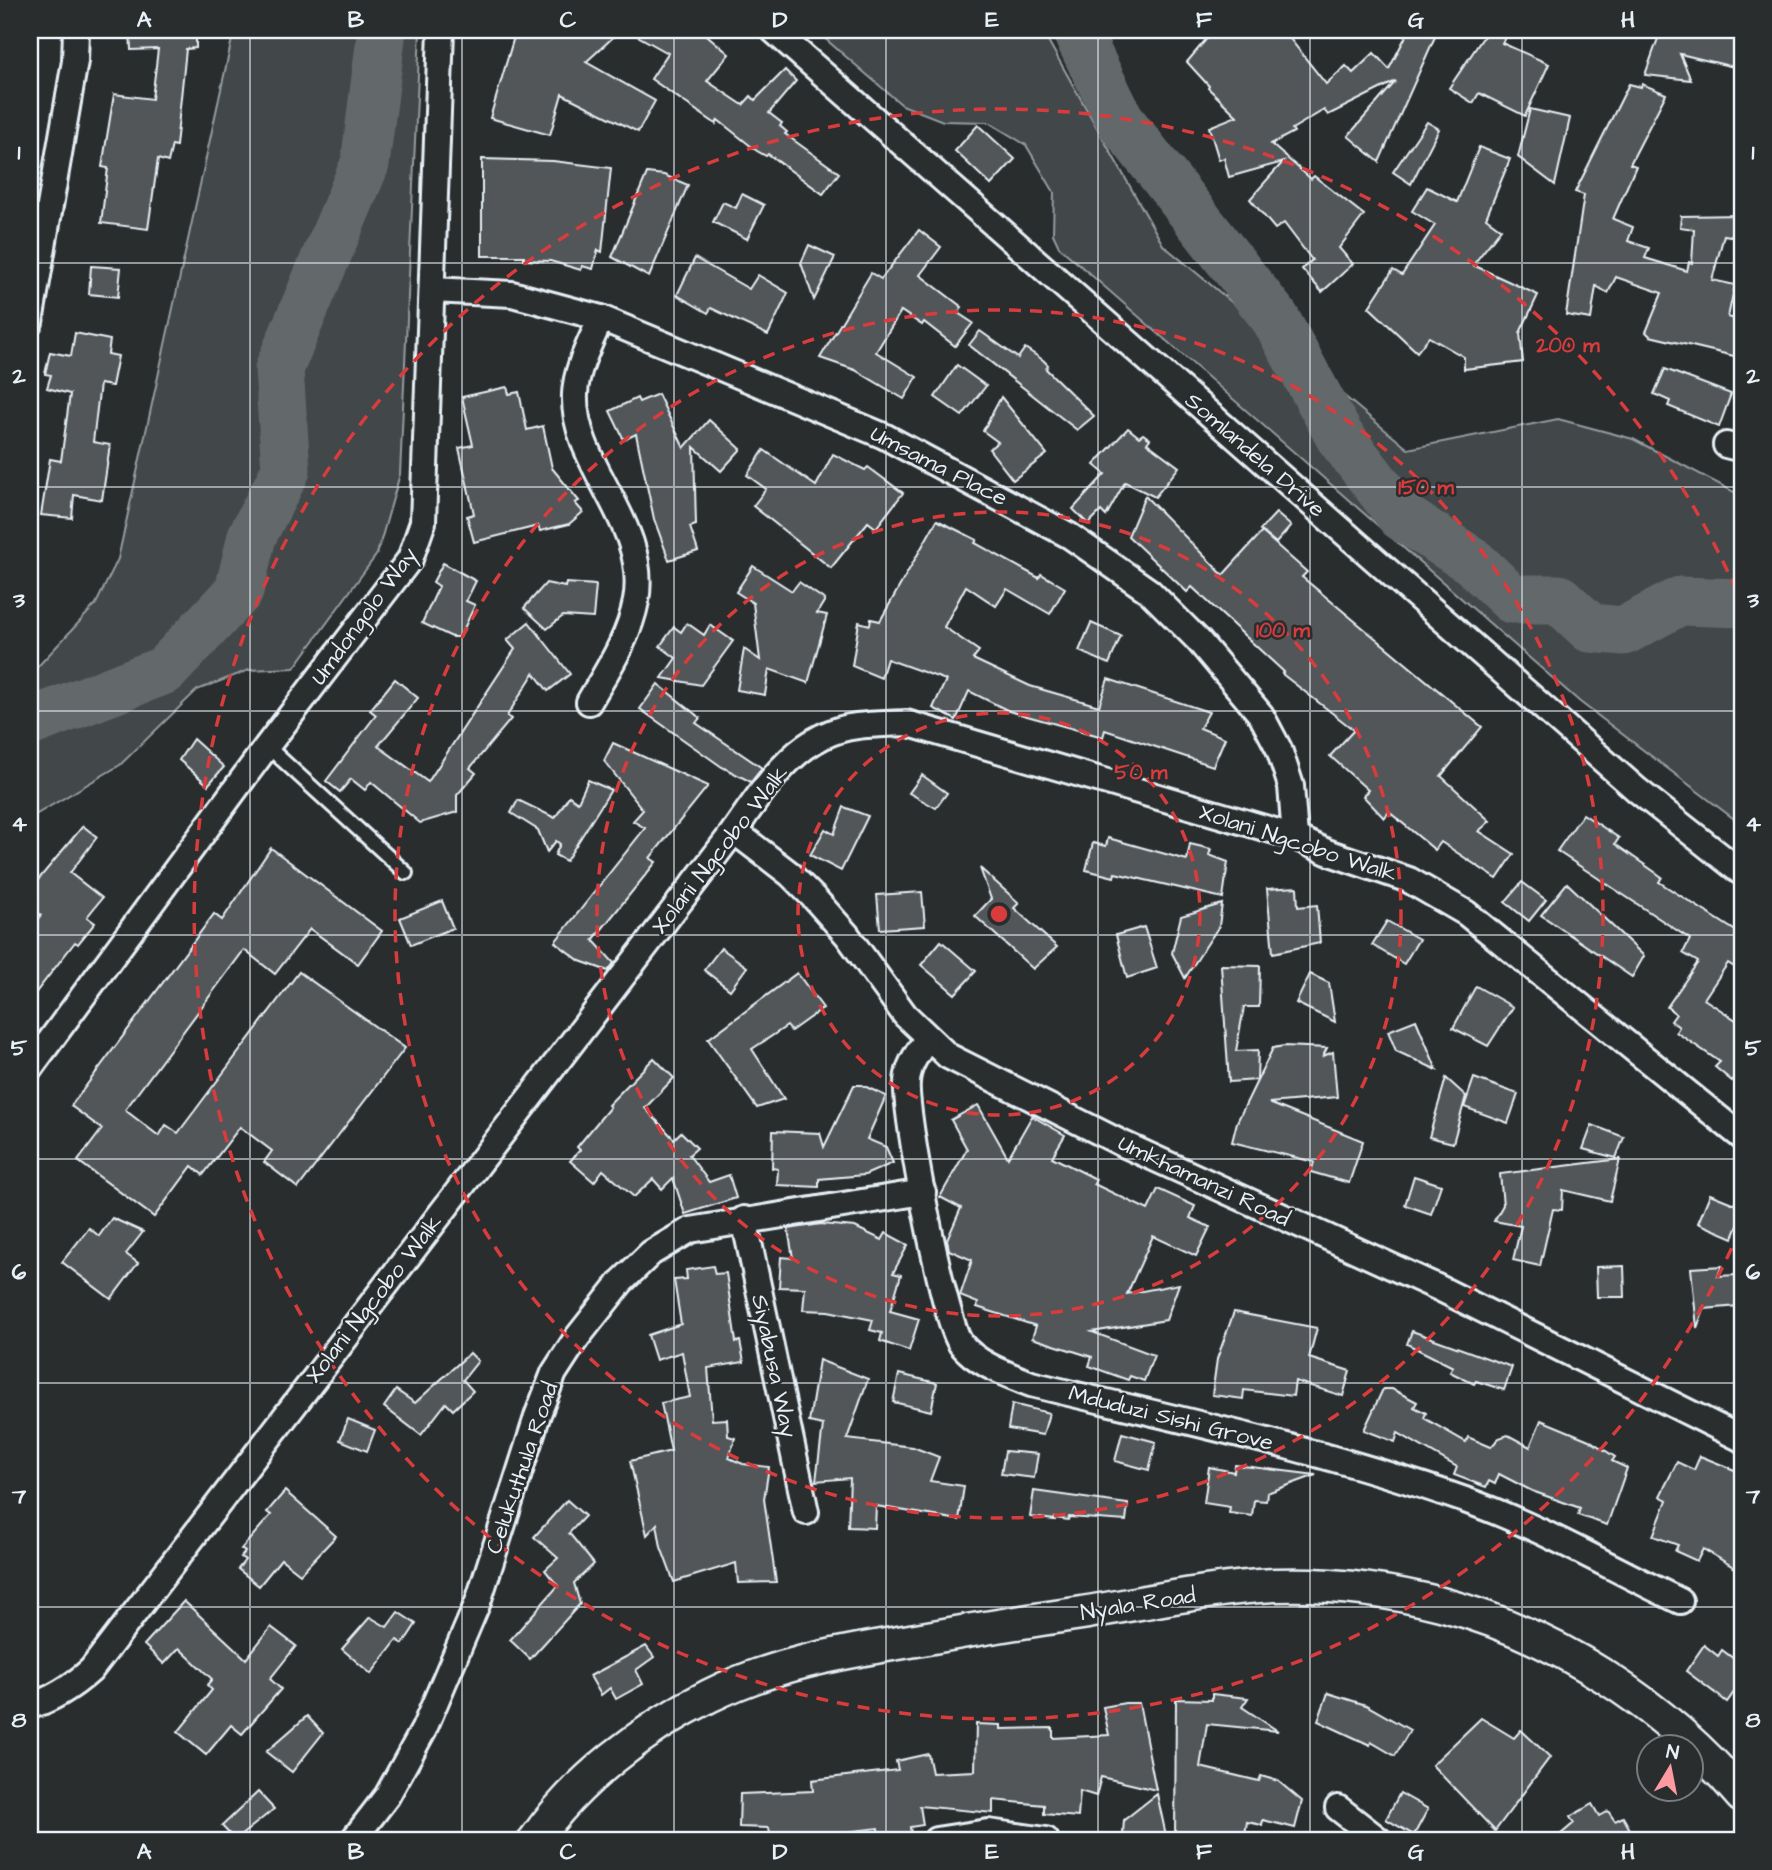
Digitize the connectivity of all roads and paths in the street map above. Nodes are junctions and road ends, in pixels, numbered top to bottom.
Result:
1 (76, 30) edge
2 (441, 30) edge
3 (773, 30) edge
4 (432, 290) junction
5 (32, 294) edge
6 (601, 318) junction
7 (30, 322) edge
8 (589, 702) dead end
9 (267, 746) junction
10 (734, 831) junction
11 (1295, 837) junction
12 (406, 873) dead end
13 (1742, 873) edge
14 (927, 1039) junction
15 (30, 1068) edge
16 (1742, 1137) edge
17 (923, 1192) junction
18 (744, 1219) junction
19 (1742, 1439) edge
20 (806, 1512) dead end
21 (1680, 1601) dead end
22 (30, 1706) edge
23 (1742, 1796) edge
24 (1338, 1808) dead end
25 (353, 1840) edge
26 (535, 1840) edge
27 (936, 1840) edge
28 (1046, 1840) edge
29 (1379, 1840) edge

1 - 5 street
2 - 4 street, Umdongolo Way
3 - 13 street, Somlandela Drive
4 - 6 street, Umsama Place
4 - 9 street, Umdongolo Way
5 - 7 street
6 - 8 street
6 - 11 street, Umsama Place
9 - 12 lane
9 - 15 street, Umdongolo Way
10 - 11 street, Xolani Ngcobo Walk
10 - 14 street, Umkhamanzi Road
10 - 22 street, Xolani Ngcobo Walk
11 - 16 street, Xolani Ngcobo Walk
14 - 17 street, Mduduzi Sishi Grove
14 - 19 street, Umkhamanzi Road
17 - 18 street, Celukuthula Road
17 - 21 street, Mduduzi Sishi Grove
18 - 20 street, Siyabusa Way
18 - 25 street, Celukuthula Road
23 - 26 street, Nyala Road
24 - 29 street
27 - 28 street

